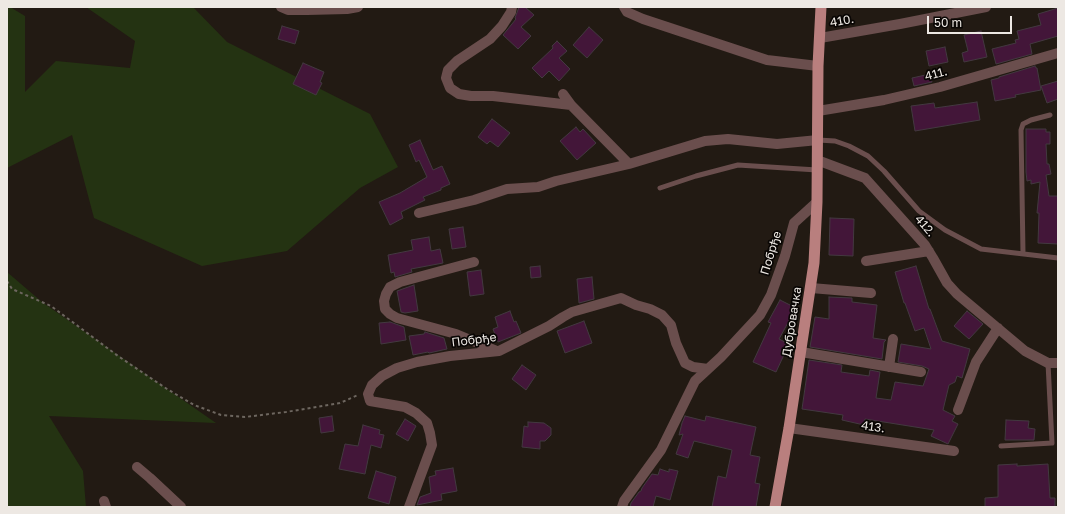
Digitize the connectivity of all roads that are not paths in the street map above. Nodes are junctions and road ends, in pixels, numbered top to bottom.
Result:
1 (281, 7) edge
2 (358, 7) edge
3 (512, 7) edge
4 (624, 7) edge
5 (821, 7) edge
6 (986, 7) edge
7 (820, 38) junction
8 (1058, 53) edge
9 (818, 66) junction
10 (563, 94) dead end
11 (571, 104) junction
12 (818, 111) junction
13 (1050, 115) dead end
14 (818, 140) junction
15 (629, 164) junction
16 (817, 164) junction
17 (660, 188) dead end
18 (817, 202) junction
19 (419, 213) dead end
20 (929, 251) junction
21 (1022, 253) junction
22 (1058, 258) edge
23 (474, 262) dead end
24 (866, 262) dead end
25 (811, 288) junction
26 (870, 293) dead end
27 (998, 328) junction
28 (893, 339) dead end
29 (499, 351) junction
30 (801, 352) junction
31 (1053, 363) edge
32 (889, 367) junction
33 (708, 369) junction
34 (921, 372) dead end
35 (958, 410) dead end
36 (789, 428) junction
37 (1001, 446) dead end
38 (954, 451) dead end
39 (137, 467) dead end
40 (181, 507) edge
41 (409, 507) edge
42 (622, 507) edge
43 (775, 507) edge

1 - 2 street
3 - 11 street
4 - 9 street
5 - 7 main road, Дубровачка
6 - 7 street, 410.
7 - 9 main road, Дубровачка
8 - 12 street, 411.
9 - 12 main road, Дубровачка
10 - 11 street
11 - 15 street
12 - 14 main road, Дубровачка
13 - 21 lane
14 - 15 street
14 - 16 main road, Дубровачка
14 - 21 lane
15 - 19 street
16 - 17 lane
16 - 18 main road, Дубровачка
16 - 20 street, 412.
18 - 25 main road, Дубровачка
18 - 33 street, Побрђе
20 - 24 street
20 - 27 street, 412.
21 - 22 lane
23 - 29 street
25 - 26 street
25 - 30 main road, Дубровачка
27 - 31 street, 412.
27 - 35 street
28 - 32 street
29 - 33 street, Побрђе
29 - 41 street, Побрђе
30 - 32 street
30 - 36 main road, Дубровачка
31 - 37 lane
32 - 34 street
33 - 42 street, Побрђе
36 - 38 street, 413.
36 - 43 main road, Дубровачка
39 - 40 street

